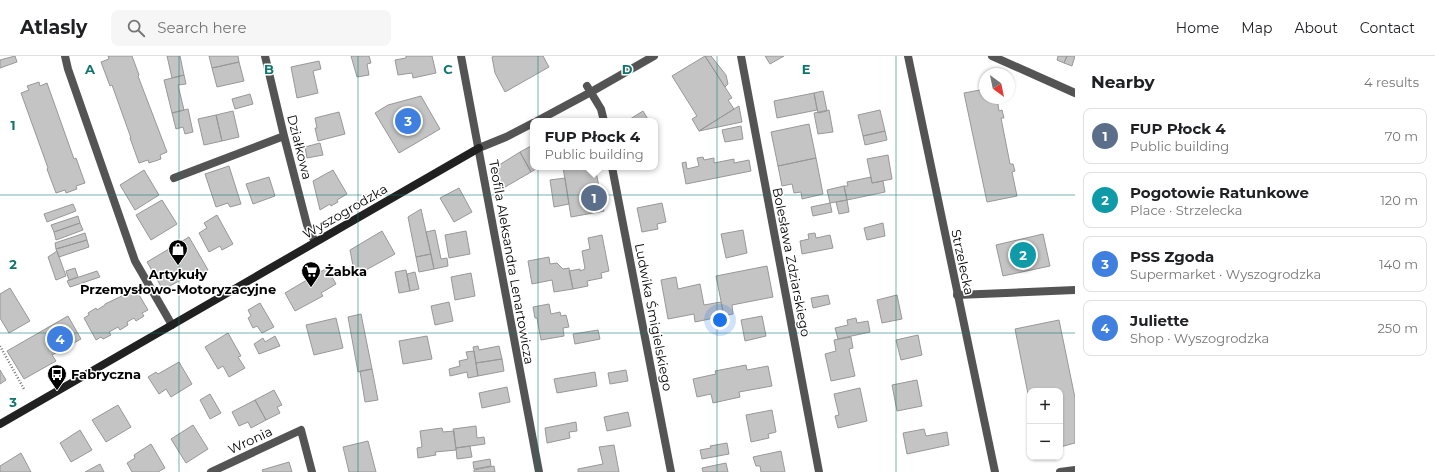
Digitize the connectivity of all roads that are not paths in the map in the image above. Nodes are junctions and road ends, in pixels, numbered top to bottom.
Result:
1 (65, 56) edge
2 (265, 56) edge
3 (462, 56) edge
4 (654, 56) edge
5 (741, 56) edge
6 (908, 56) edge
7 (992, 56) edge
8 (589, 89) junction
9 (1075, 92) edge
10 (542, 118) edge
11 (603, 118) edge
12 (530, 125) edge
13 (284, 136) junction
14 (479, 148) junction
15 (613, 170) edge
16 (174, 178) dead end
17 (315, 242) junction
18 (1075, 290) edge
19 (957, 295) junction
20 (172, 325) junction
21 (0, 424) edge
22 (1075, 470) edge
23 (211, 472) edge
24 (312, 472) edge
25 (539, 472) edge
26 (671, 472) edge
27 (820, 472) edge
28 (995, 472) edge
29 (1060, 472) edge

1 - 20 street
2 - 13 street, Działkowa
3 - 14 street, Teofila Aleksandra Lenartowicza
4 - 8 street
5 - 27 street, Bolesława Zdziarskiego
6 - 19 street, Strzelecka
7 - 9 street
8 - 10 street
8 - 11 street
12 - 14 street, Wyszogrodzka
13 - 16 street
13 - 17 street, Działkowa
14 - 17 street, Wyszogrodzka
14 - 25 street, Teofila Aleksandra Lenartowicza
15 - 26 street, Ludwika Śmigielskiego
17 - 20 street, Wyszogrodzka
18 - 19 street
19 - 28 street, Strzelecka
20 - 21 street, Wyszogrodzka
22 - 29 street
23 - 24 street, Wronia

